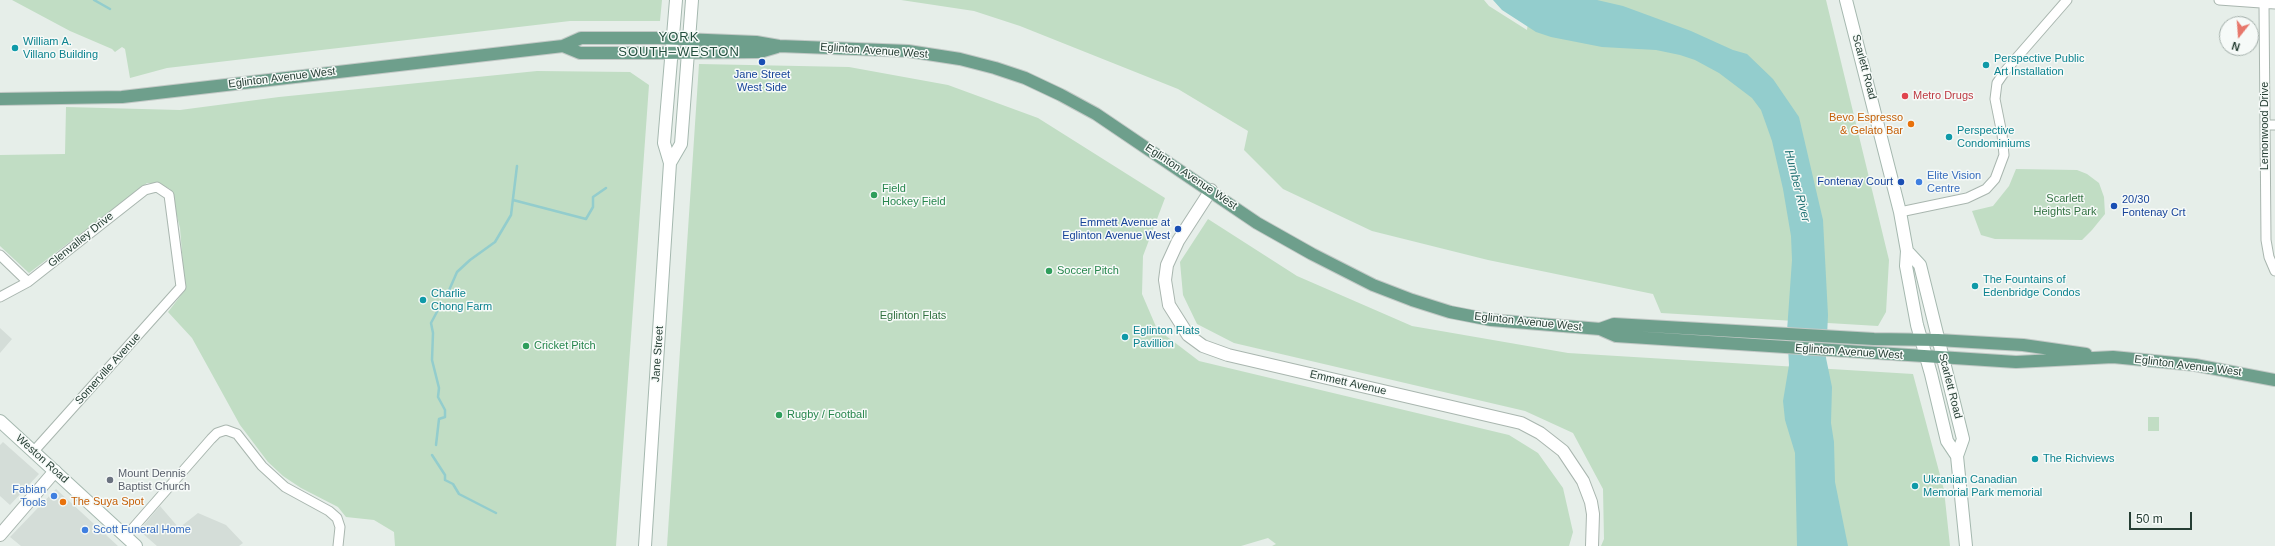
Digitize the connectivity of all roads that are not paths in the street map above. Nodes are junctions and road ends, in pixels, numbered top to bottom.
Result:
1 (676, 0) edge
2 (692, 0) edge
3 (1846, 0) edge
4 (2067, 0) edge
5 (2219, 0) edge
6 (2264, 4) junction
7 (2275, 4) edge
8 (673, 39) junction
9 (689, 40) junction
10 (563, 46) junction
11 (779, 46) junction
12 (672, 53) junction
13 (688, 53) junction
14 (0, 99) edge
15 (2275, 125) edge
16 (2265, 126) junction
17 (670, 163) junction
18 (1211, 190) junction
19 (1900, 212) junction
20 (1907, 251) junction
21 (0, 255) edge
22 (2275, 271) edge
23 (28, 282) junction
24 (181, 287) joint
25 (0, 297) edge
26 (1615, 330) junction
27 (1922, 339) junction
28 (1938, 340) junction
29 (1926, 357) junction
30 (2101, 357) junction
31 (1943, 358) junction
32 (2275, 380) edge
33 (0, 422) edge
34 (34, 451) junction
35 (1957, 456) junction
36 (55, 471) junction
37 (0, 535) edge
38 (126, 536) junction
39 (136, 546) edge
40 (338, 546) edge
41 (645, 546) edge
42 (1592, 546) edge
43 (1966, 546) edge

1 - 8 main road, Jane Street
2 - 9 main road, Jane Street
3 - 19 main road, Scarlett Road
4 - 19 street
5 - 6 street
6 - 7 street
6 - 16 street, Lemonwood Drive
8 - 9 main road, Eglinton Avenue West
8 - 10 main road, Eglinton Avenue West
8 - 12 main road, Jane Street
9 - 11 main road, Eglinton Avenue West
9 - 13 main road, Jane Street
10 - 12 main road, Eglinton Avenue West
10 - 14 main road, Eglinton Avenue West
11 - 13 main road, Eglinton Avenue West
11 - 18 main road, Eglinton Avenue West
12 - 13 main road, Eglinton Avenue West
12 - 17 main road, Jane Street
13 - 17 main road, Jane Street
15 - 16 street
16 - 22 street, Lemonwood Drive
17 - 41 main road, Jane Street
18 - 26 main road, Eglinton Avenue West
18 - 42 main road, Emmett Avenue
19 - 20 main road, Scarlett Road
20 - 27 main road, Scarlett Road
20 - 28 main road, Scarlett Road
21 - 23 street
23 - 24 street, Glenvalley Drive
23 - 25 street, Glenvalley Drive
24 - 34 street, Somerville Avenue
26 - 27 main road, Eglinton Avenue West
26 - 29 main road, Eglinton Avenue West
27 - 28 main road, Eglinton Avenue West
27 - 29 main road, Scarlett Road
28 - 30 main road, Eglinton Avenue West
28 - 31 main road, Scarlett Road
29 - 31 main road, Eglinton Avenue West
29 - 35 main road, Scarlett Road
30 - 31 main road, Eglinton Avenue West
30 - 32 main road, Eglinton Avenue West
31 - 35 main road, Scarlett Road
33 - 34 main road, Weston Road
34 - 36 main road, Weston Road
35 - 43 main road, Scarlett Road
36 - 37 main road
36 - 38 main road, Weston Road
38 - 39 main road, Weston Road
38 - 40 street

